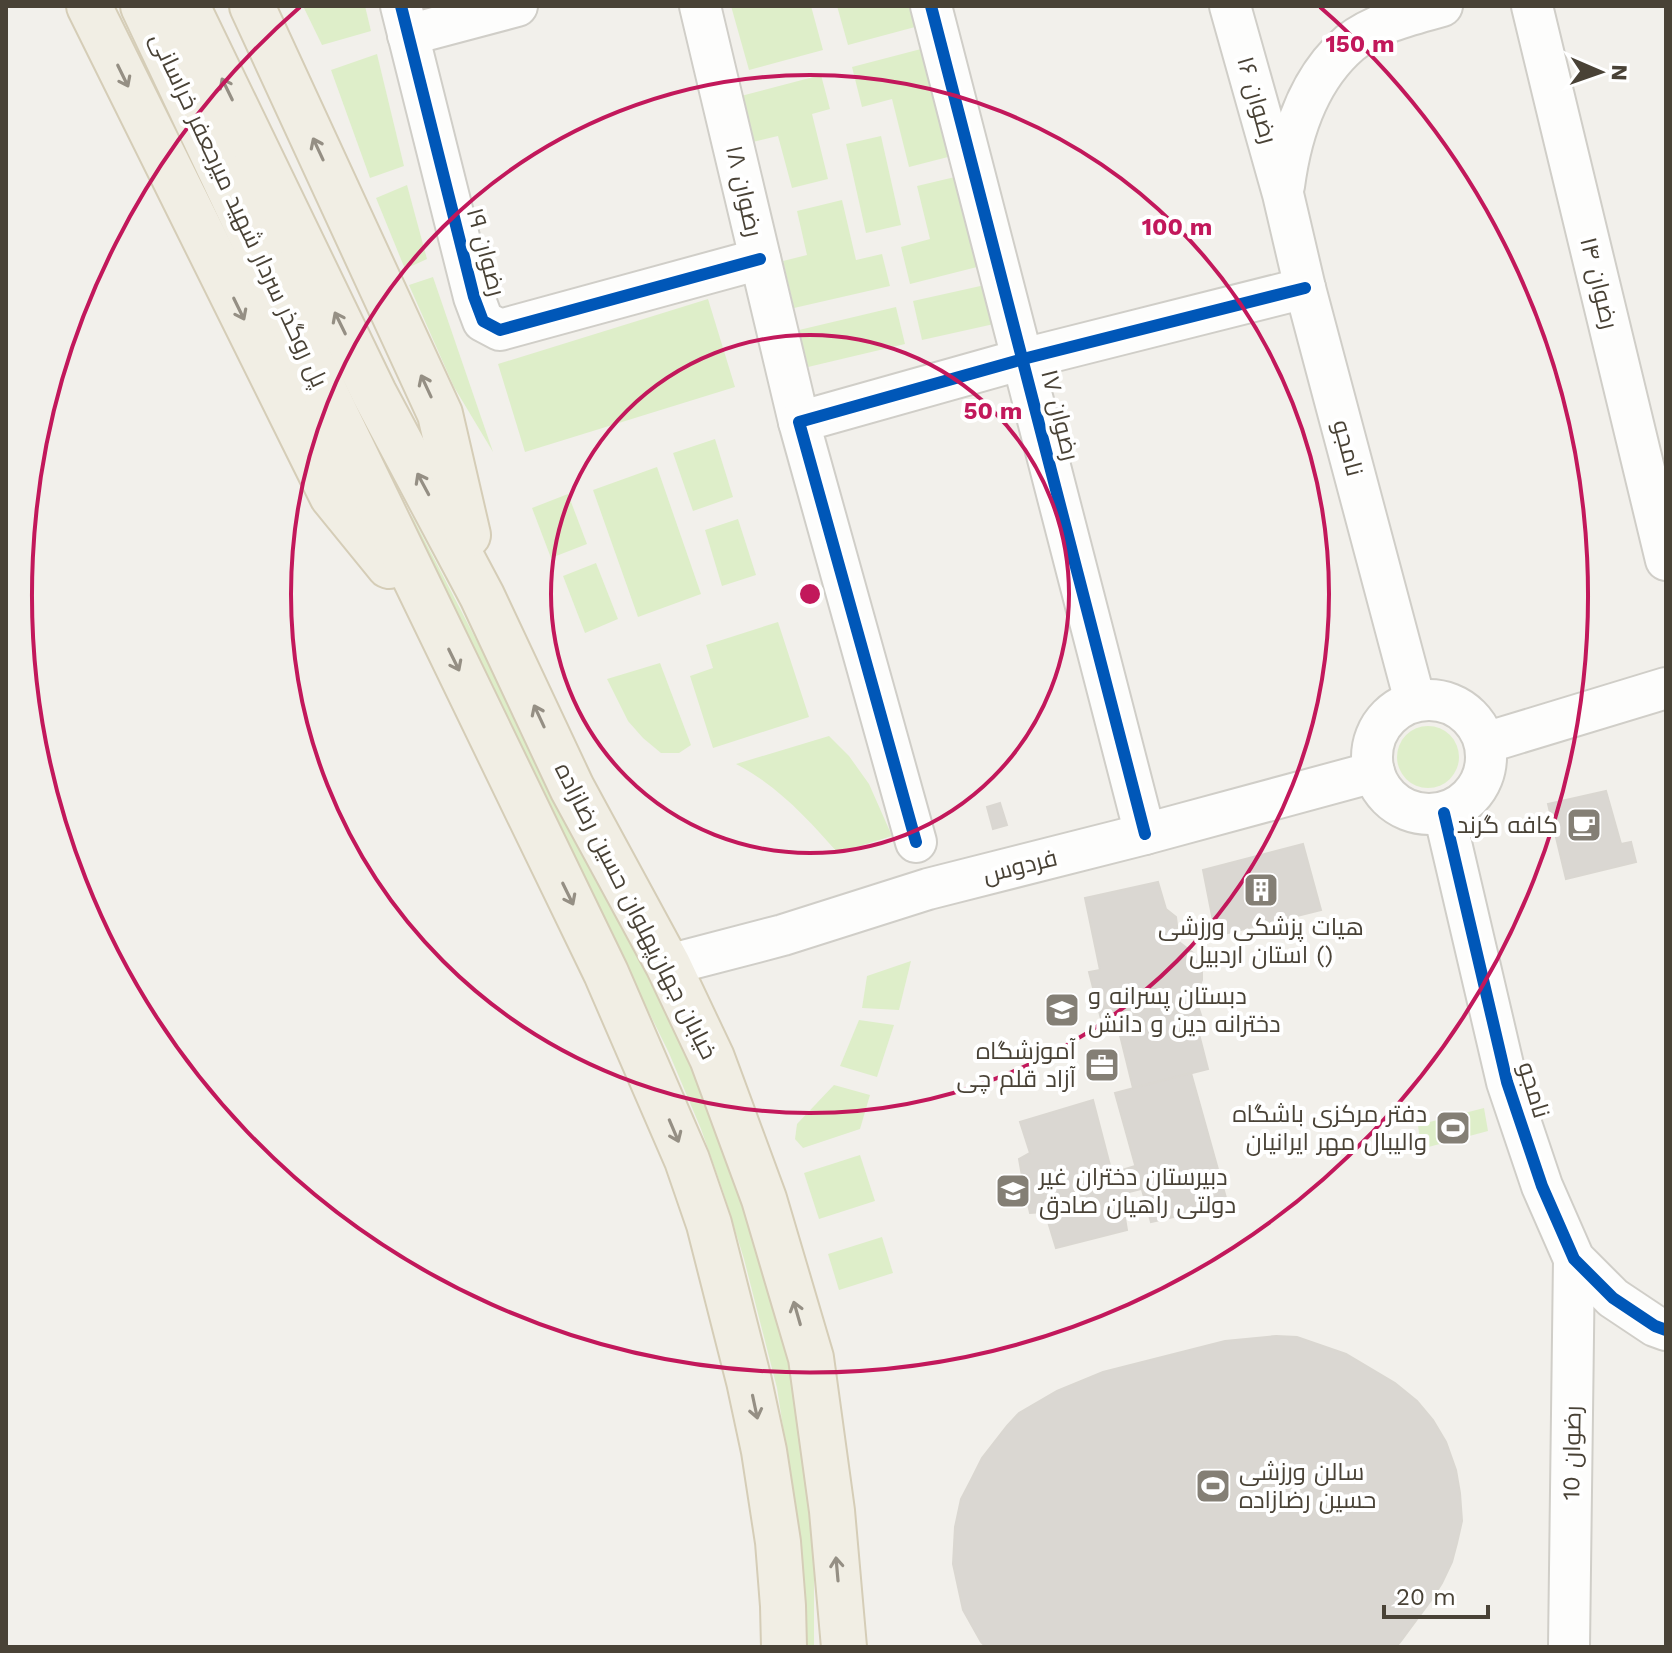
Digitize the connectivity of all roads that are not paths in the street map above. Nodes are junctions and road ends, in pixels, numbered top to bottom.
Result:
1 (89, 6) edge
2 (143, 6) edge
3 (187, 6) edge
4 (252, 6) edge
5 (517, 6) edge
6 (700, 6) edge
7 (931, 6) edge
8 (1230, 6) edge
9 (1442, 6) edge
10 (1532, 6) edge
11 (404, 20) edge
12 (1283, 194) junction
13 (760, 259) junction
14 (1305, 288) junction
15 (1023, 359) junction
16 (374, 393) joint
17 (799, 422) junction
18 (1666, 560) edge
19 (482, 596) junction
20 (435, 621) junction
21 (1666, 688) edge
22 (1415, 701) junction
23 (1485, 743) junction
24 (1374, 772) junction
25 (1444, 813) junction
26 (1145, 834) junction
27 (916, 842) dead end
28 (668, 965) junction
29 (1574, 1259) junction
30 (1666, 1330) edge
31 (784, 1647) edge
32 (844, 1647) edge
33 (1569, 1647) edge

1 -> 20 main road
2 - 20 main road, پل روگذر سردار شهید میرجعفر خراسانی
16 -> 3 main road, پل روگذر سردار شهید میرجعفر خراسانی
19 -> 4 main road
5 - 11 street
6 - 13 street, رضوان ۱۸
7 - 15 street, رضوان ۱۷
8 - 12 street, رضوان ۱۶
9 - 12 street
10 - 18 street, رضوان ۱۴
11 - 13 street, رضوان ۱۹
12 - 14 street, نامجو
13 - 17 street, رضوان ۱۸
14 - 15 street
14 - 22 street, نامجو
15 - 17 street
15 - 26 street, رضوان ۱۷
19 -> 16 main road, خیابان جهان‌پهلوان حسین رضا‌زاده
17 - 27 street, رضوان ۱۸
28 -> 19 main road, خیابان جهان‌پهلوان حسین رضا‌زاده
20 -> 31 main road
21 - 23 street
22 - 23 street
22 - 24 street
23 - 25 street
24 - 25 street
24 - 26 street, فردوس
25 - 29 street, نامجو
26 - 28 street, فردوس
32 -> 28 main road, خیابان جهان‌پهلوان حسین رضا‌زاده
29 - 30 street, نامجو
29 - 33 street, رضوان 10

